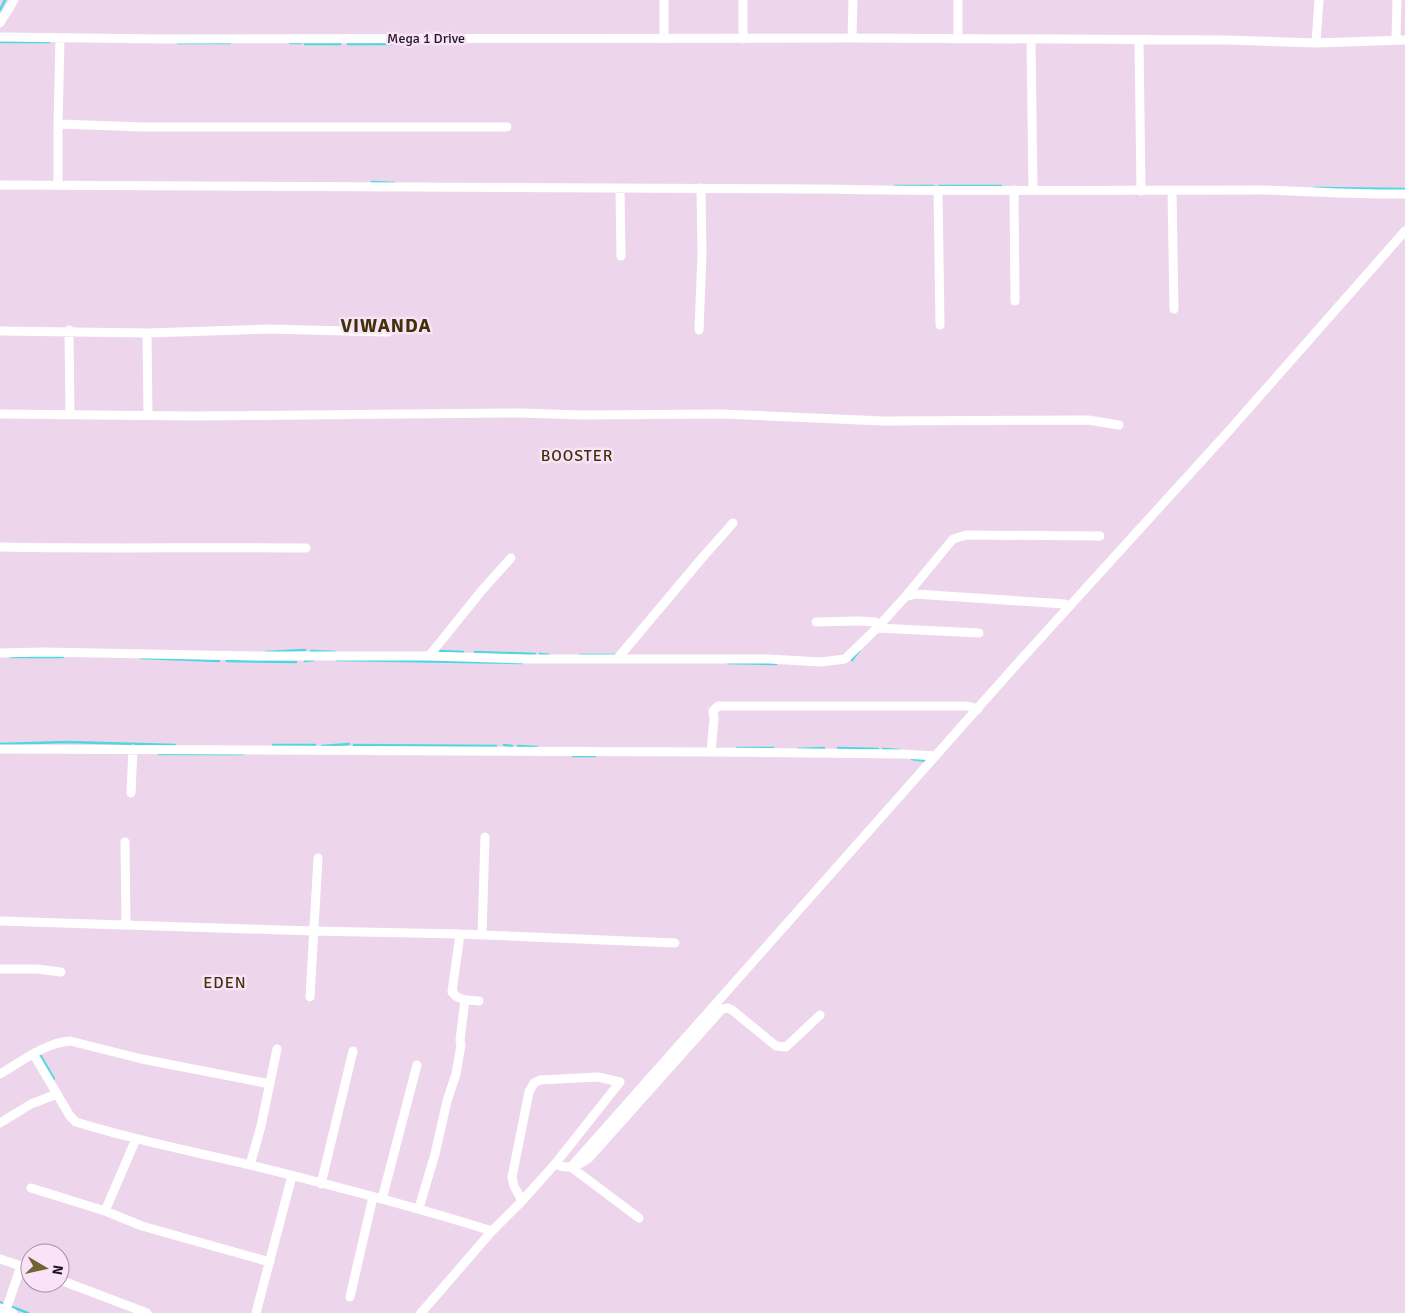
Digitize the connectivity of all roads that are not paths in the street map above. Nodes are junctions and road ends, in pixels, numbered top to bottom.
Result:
1 (14, 0) edge
2 (664, 0) edge
3 (743, 0) edge
4 (853, 0) edge
5 (958, 0) edge
6 (1319, 0) edge
7 (1397, 0) edge
8 (0, 23) edge
9 (0, 37) edge
10 (60, 38) junction
11 (852, 38) junction
12 (664, 39) junction
13 (743, 39) junction
14 (958, 40) junction
15 (1031, 40) junction
16 (1401, 40) edge
17 (1139, 41) junction
18 (1316, 43) junction
19 (58, 124) junction
20 (508, 126) dead end
21 (0, 185) edge
22 (58, 185) junction
23 (701, 188) junction
24 (620, 189) junction
25 (1014, 190) junction
26 (1032, 190) junction
27 (1141, 191) junction
28 (1172, 191) junction
29 (938, 192) junction
30 (1405, 194) edge
31 (1405, 231) edge
32 (620, 256) dead end
33 (1015, 301) dead end
34 (1174, 309) dead end
35 (940, 325) dead end
36 (0, 330) edge
37 (69, 330) junction
38 (698, 330) dead end
39 (388, 332) dead end
40 (147, 333) junction
41 (0, 414) edge
42 (148, 414) junction
43 (70, 415) junction
44 (1119, 424) dead end
45 (733, 523) dead end
46 (1100, 536) dead end
47 (0, 547) edge
48 (306, 548) dead end
49 (511, 558) dead end
50 (905, 597) junction
51 (1065, 604) dead end
52 (816, 622) dead end
53 (877, 628) junction
54 (979, 633) dead end
55 (0, 653) edge
56 (429, 656) junction
57 (616, 659) junction
58 (978, 708) junction
59 (0, 749) edge
60 (133, 749) junction
61 (711, 752) junction
62 (936, 756) junction
63 (131, 793) dead end
64 (485, 837) dead end
65 (125, 842) dead end
66 (318, 858) dead end
67 (0, 921) edge
68 (126, 924) junction
69 (313, 931) junction
70 (460, 934) junction
71 (482, 935) junction
72 (674, 943) dead end
73 (0, 969) edge
74 (61, 972) dead end
75 (310, 997) dead end
76 (465, 1000) junction
77 (479, 1001) dead end
78 (820, 1015) dead end
79 (278, 1049) dead end
80 (353, 1050) dead end
81 (34, 1054) junction
82 (417, 1065) dead end
83 (0, 1074) edge
84 (270, 1084) junction
85 (57, 1094) junction
86 (0, 1123) edge
87 (136, 1139) junction
88 (555, 1164) junction
89 (250, 1165) junction
90 (571, 1167) junction
91 (292, 1176) junction
92 (321, 1184) junction
93 (31, 1188) dead end
94 (378, 1198) junction
95 (522, 1201) junction
96 (420, 1208) junction
97 (105, 1211) junction
98 (639, 1218) dead end
99 (492, 1231) junction
100 (0, 1259) edge
101 (270, 1262) junction
102 (20, 1266) edge
103 (20, 1281) edge
104 (70, 1284) edge
105 (350, 1297) dead end
106 (6, 1310) edge
107 (147, 1313) edge
108 (256, 1313) edge
109 (421, 1313) edge

1 - 8 street
2 - 12 street
3 - 13 street
4 - 11 street
5 - 14 street
6 - 18 street
7 - 16 street
9 - 10 street, Mega 1 Drive
10 - 12 street, Mega 1 Drive
10 - 19 street
11 - 13 street, Mega 1 Drive
11 - 14 street, Mega 1 Drive
12 - 13 street, Mega 1 Drive
14 - 15 street, Mega 1 Drive
15 - 17 street, Mega 1 Drive
15 - 26 street
16 - 18 street, Mega 1 Drive
17 - 18 street, Mega 1 Drive
17 - 27 street
19 - 20 street
19 - 22 street
21 - 22 street
22 - 24 street
23 - 24 street
23 - 29 street
23 - 38 street
24 - 32 street
25 - 26 street
25 - 29 street
25 - 33 street
26 - 27 street
27 - 28 street
28 - 30 street
28 - 34 street
29 - 35 street
31 - 58 street
36 - 37 street
37 - 40 street
37 - 43 street
39 - 40 street
40 - 42 street
41 - 43 street
42 - 43 street
42 - 44 street
45 - 57 street
46 - 50 street
47 - 48 street
49 - 56 street
50 - 51 street
50 - 53 street
52 - 53 street
53 - 54 street
53 - 57 street
55 - 56 street
56 - 57 street
58 - 61 street
58 - 62 street
59 - 60 street
60 - 61 street
60 - 63 street
61 - 62 street
62 - 90 street
64 - 71 street
65 - 68 street
66 - 69 street
67 - 68 street
68 - 69 street
69 - 70 street
69 - 75 street
70 - 71 street
70 - 76 street
71 - 72 street
73 - 74 street
76 - 77 street
76 - 96 street
78 - 90 street
79 - 84 street
80 - 92 street
81 - 83 street
81 - 84 street
81 - 85 street
82 - 94 street
84 - 89 street
85 - 86 street
85 - 87 street
87 - 89 street
87 - 97 street
88 - 90 street
88 - 95 street
88 - 95 street
89 - 91 street
90 - 98 street
91 - 92 street
91 - 101 street
92 - 94 street
93 - 97 street
94 - 96 street
94 - 105 street
95 - 99 street
96 - 99 street
97 - 101 street
99 - 109 street
100 - 102 street
101 - 108 street
103 - 106 street
104 - 107 street

